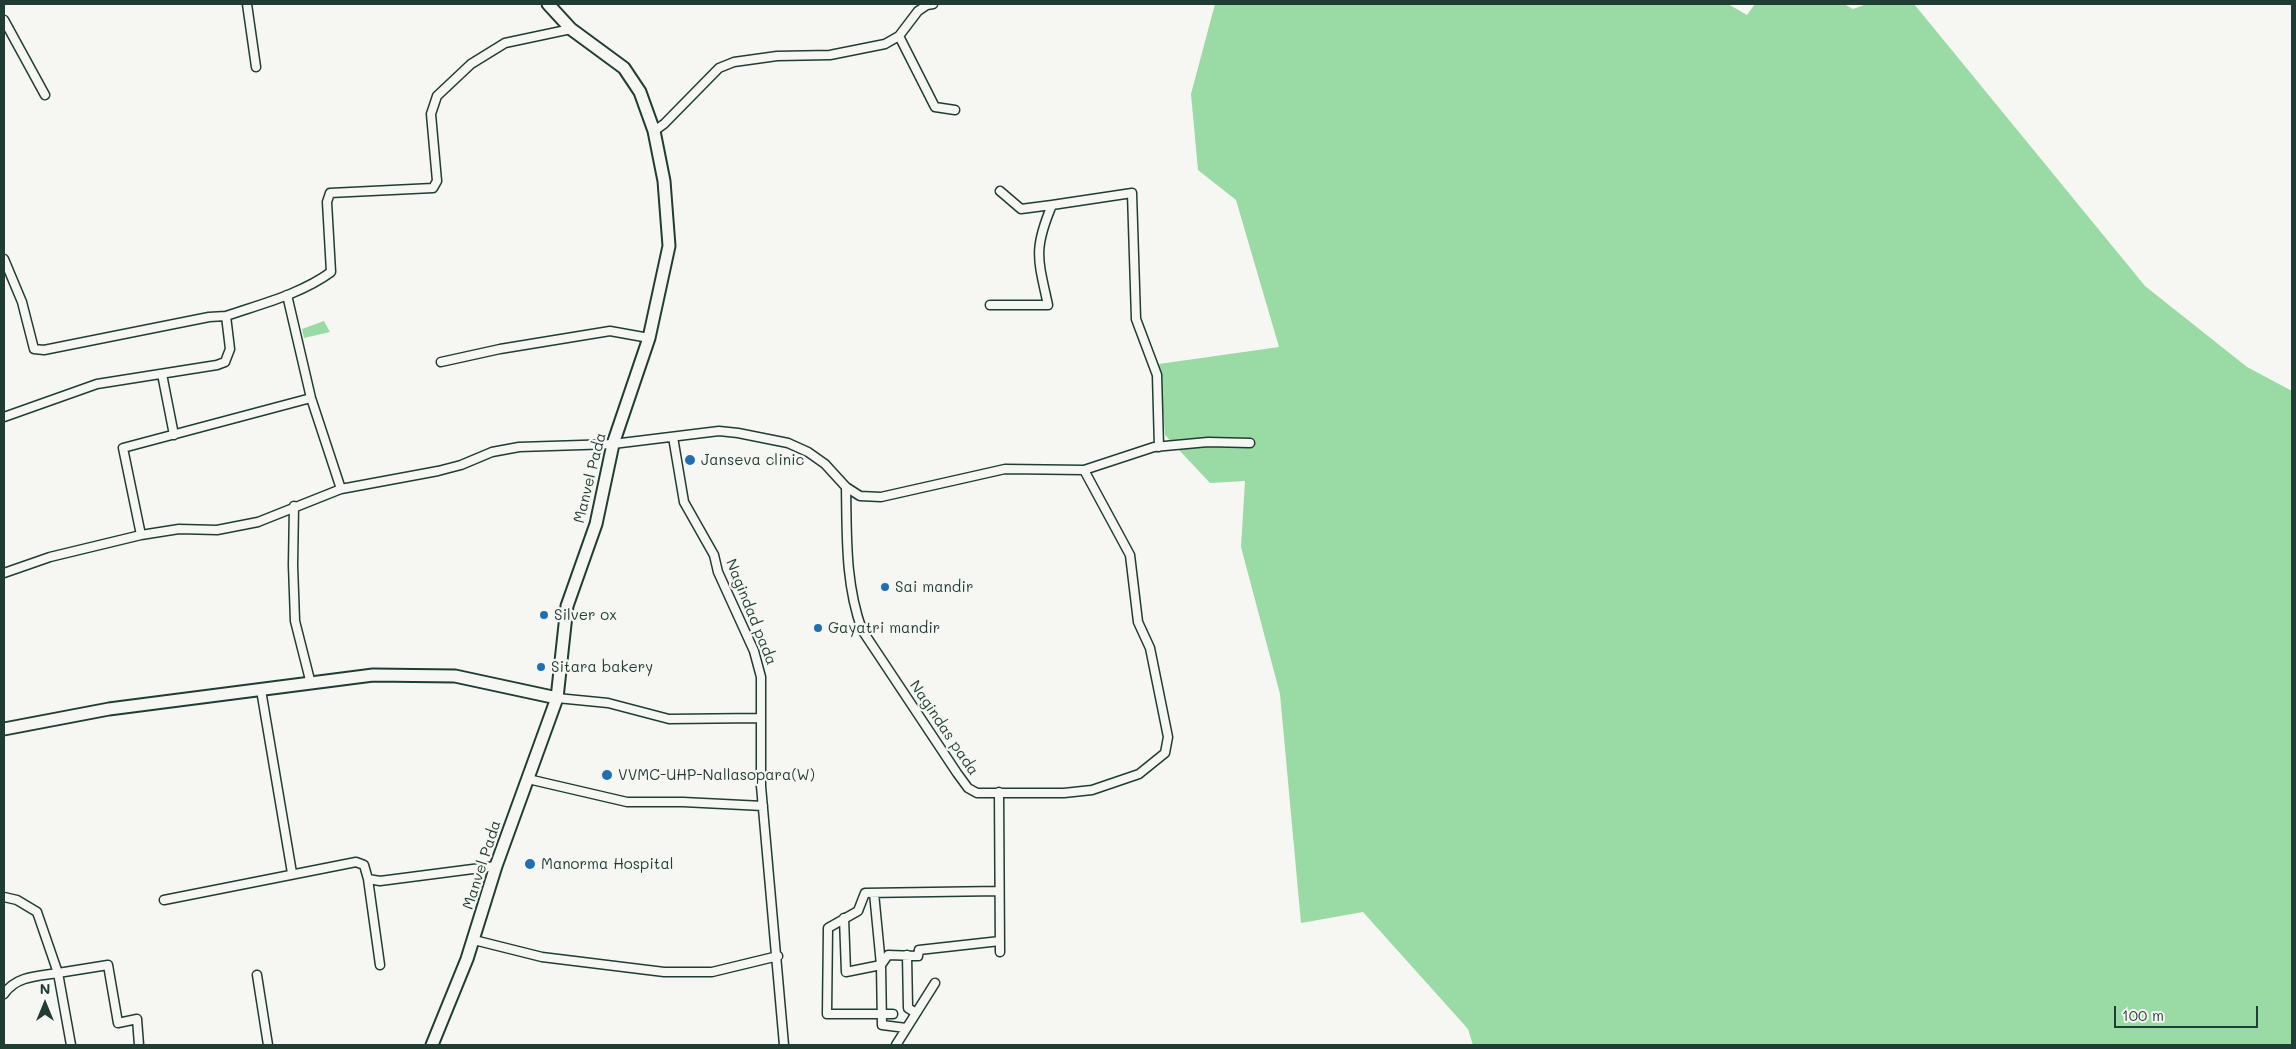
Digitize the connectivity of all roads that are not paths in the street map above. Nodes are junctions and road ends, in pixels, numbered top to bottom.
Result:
1 (247, 4) edge
2 (548, 4) edge
3 (933, 4) edge
4 (4, 20) edge
5 (570, 29) junction
6 (899, 36) junction
7 (256, 67) dead end
8 (45, 95) dead end
9 (955, 110) dead end
10 (654, 131) junction
11 (1000, 191) dead end
12 (1052, 205) junction
13 (4, 259) edge
14 (287, 294) junction
15 (990, 305) dead end
16 (226, 316) junction
17 (649, 338) junction
18 (441, 362) dead end
19 (162, 374) junction
20 (311, 398) junction
21 (4, 416) edge
22 (174, 435) junction
23 (673, 437) junction
24 (1250, 443) dead end
25 (613, 444) junction
26 (1159, 446) junction
27 (1084, 470) junction
28 (846, 487) junction
29 (341, 488) junction
30 (294, 506) junction
31 (141, 534) junction
32 (4, 573) edge
33 (311, 684) junction
34 (261, 690) junction
35 (557, 698) junction
36 (760, 718) junction
37 (4, 729) edge
38 (528, 779) junction
39 (999, 792) junction
40 (763, 806) junction
41 (496, 866) junction
42 (292, 873) junction
43 (368, 879) junction
44 (999, 891) junction
45 (874, 893) junction
46 (4, 897) edge
47 (164, 900) dead end
48 (844, 918) junction
49 (474, 940) junction
50 (1000, 941) junction
51 (1000, 952) dead end
52 (907, 955) junction
53 (778, 956) junction
54 (881, 965) junction
55 (380, 966) dead end
56 (58, 974) junction
57 (257, 975) dead end
58 (935, 984) dead end
59 (4, 994) edge
60 (916, 1012) junction
61 (882, 1014) junction
62 (893, 1014) dead end
63 (906, 1028) junction
64 (71, 1045) edge
65 (139, 1045) edge
66 (268, 1045) edge
67 (432, 1045) edge
68 (784, 1045) edge
69 (896, 1045) edge

1 - 7 street
2 - 5 main road, Manvel Pada
3 - 6 street
4 - 8 street
5 - 10 main road, Manvel Pada
5 - 14 street
6 - 9 street
6 - 10 street
10 - 17 main road, Manvel Pada
11 - 12 street
12 - 15 street
12 - 26 street
13 - 16 street
14 - 16 street
14 - 20 street
16 - 19 street
17 - 18 street
17 - 25 main road, Manvel Pada
19 - 21 street
19 - 22 street
20 - 22 street
20 - 29 street
22 - 31 street
23 - 25 street
23 - 28 street
23 - 36 street, Nagindad pada
24 - 26 street
25 - 29 street
25 - 35 main road, Manvel Pada
26 - 27 street
27 - 28 street
27 - 39 street, Nagindas pada
28 - 39 street, Nagindas pada
29 - 30 street
30 - 31 street
30 - 33 street
31 - 32 street
33 - 34 main road
33 - 35 main road
34 - 37 main road
34 - 42 street
35 - 36 street
35 - 38 main road, Manvel Pada
36 - 40 street, Nagindad pada
38 - 40 street
38 - 41 main road, Manvel Pada
39 - 44 street
40 - 53 street, Nagindad pada
41 - 43 street
41 - 49 main road, Manvel Pada
42 - 43 street
42 - 47 street
43 - 55 street
44 - 45 street
44 - 50 street
45 - 48 street
45 - 54 street
46 - 56 street
48 - 54 street
48 - 61 street
49 - 53 street
49 - 67 main road, Manvel Pada
50 - 51 street
50 - 52 street
52 - 54 street
52 - 60 street
53 - 68 street, Nagindad pada
54 - 61 street
56 - 59 street
56 - 64 street
56 - 65 street
57 - 66 street
58 - 60 street
60 - 63 street
61 - 62 street
61 - 63 street
63 - 69 street

